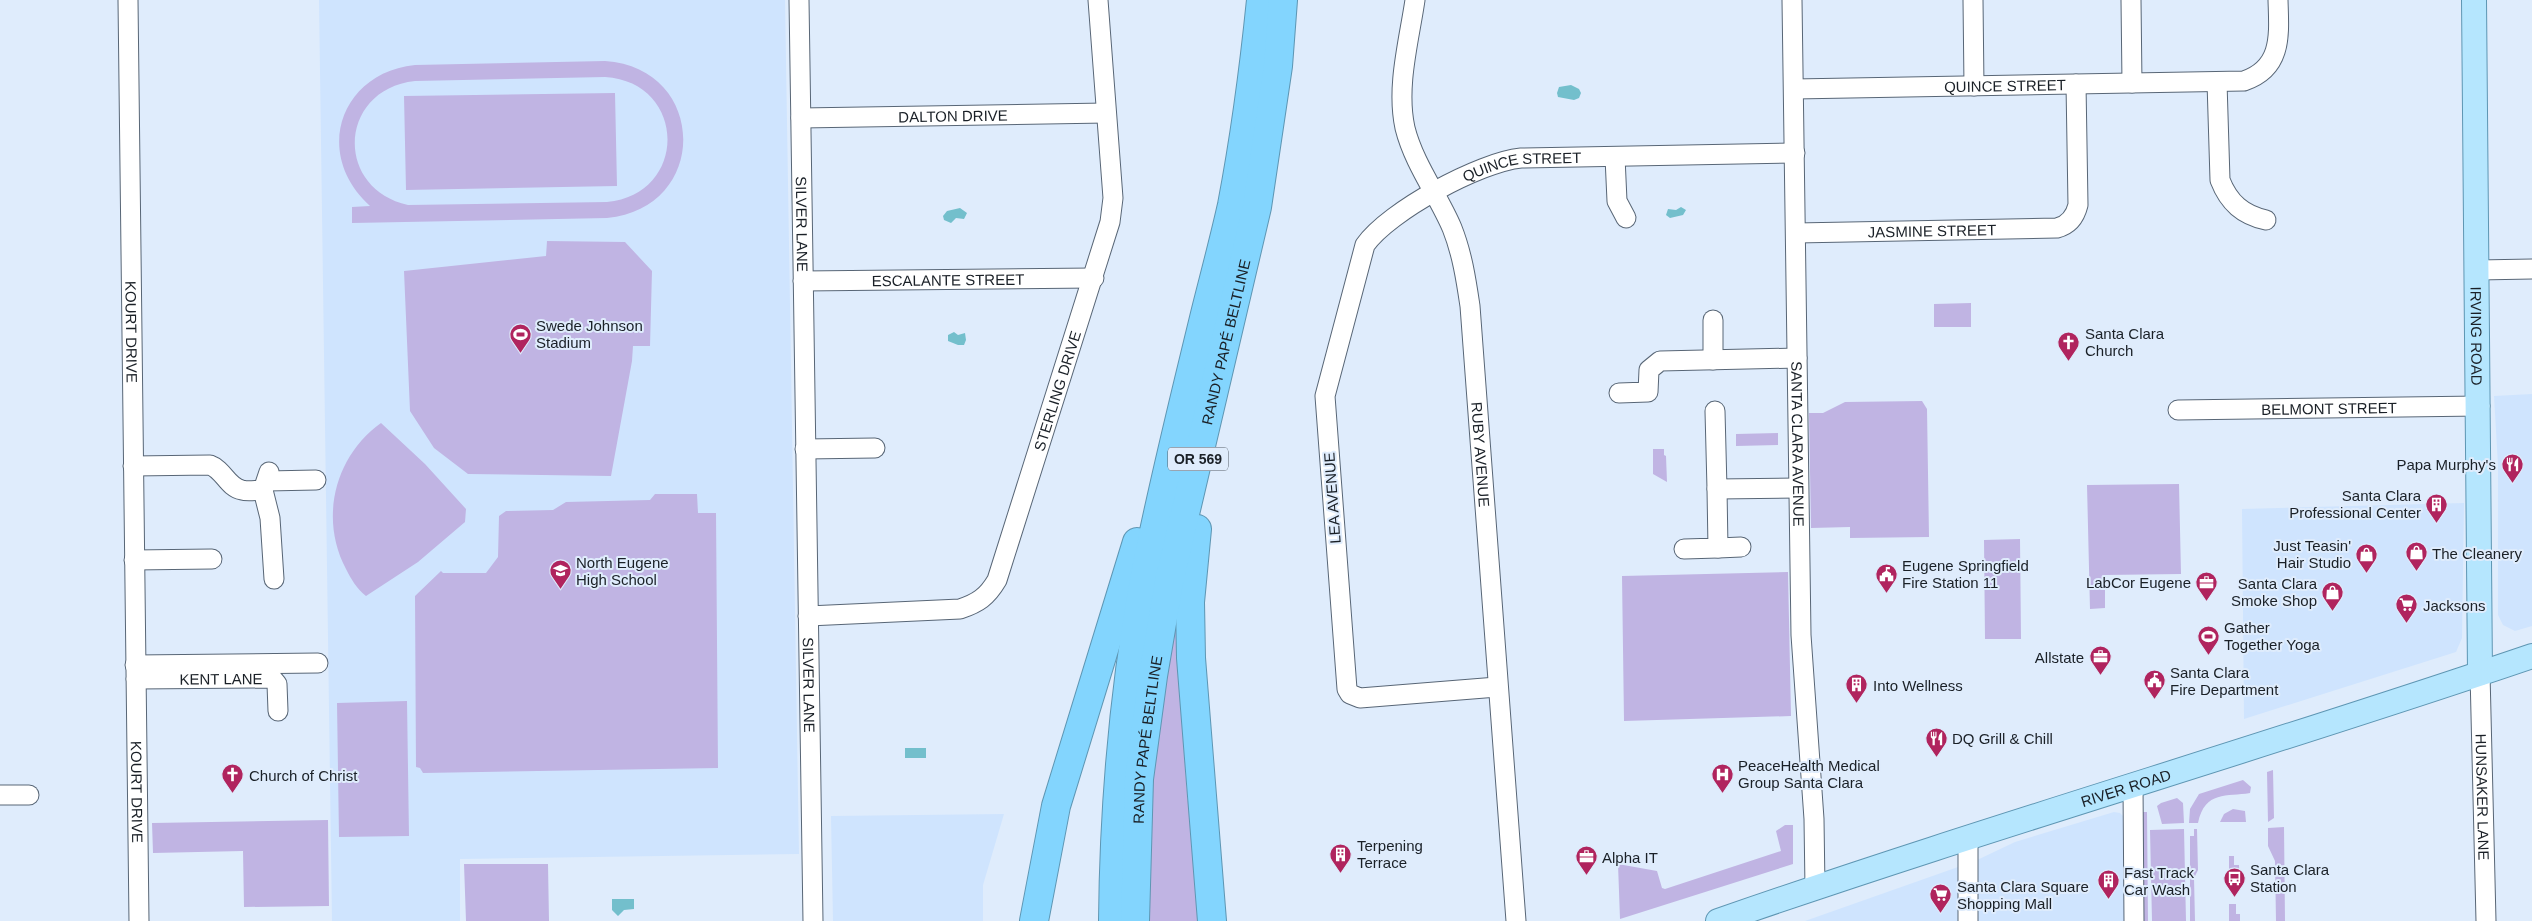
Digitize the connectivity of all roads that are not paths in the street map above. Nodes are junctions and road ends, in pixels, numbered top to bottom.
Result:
1 (128, 0) edge
2 (799, 0) edge
3 (1098, 0) edge
4 (1261, 0) edge
5 (1283, 0) edge
6 (1415, 0) edge
7 (1792, 0) edge
8 (1973, 0) edge
9 (2131, 0) edge
10 (2278, 0) edge
11 (2474, 0) edge
12 (2217, 82) junction
13 (2132, 83) junction
14 (2076, 84) junction
15 (1974, 86) junction
16 (1794, 89) junction
17 (1106, 113) junction
18 (801, 118) junction
19 (1794, 153) junction
20 (1615, 156) junction
21 (1434, 193) junction
22 (1626, 218) dead end
23 (2266, 220) dead end
24 (1796, 233) junction
25 (2532, 269) edge
26 (2478, 270) junction
27 (1094, 278) junction
28 (803, 281) junction
29 (1713, 320) dead end
30 (1225, 346) junction
31 (1797, 358) junction
32 (1713, 360) junction
33 (1188, 383) junction
34 (1619, 393) dead end
35 (2480, 406) junction
36 (2178, 410) dead end
37 (1715, 411) dead end
38 (805, 448) junction
39 (875, 448) dead end
40 (133, 466) junction
41 (316, 480) dead end
42 (267, 481) junction
43 (1798, 488) junction
44 (1717, 490) junction
45 (1741, 547) dead end
46 (1718, 548) junction
47 (1684, 549) dead end
48 (212, 558) dead end
49 (134, 560) junction
50 (274, 579) dead end
51 (808, 616) junction
52 (2532, 656) edge
53 (318, 662) dead end
54 (136, 672) junction
55 (2480, 673) junction
56 (1497, 687) junction
57 (278, 710) dead end
58 (2133, 785) junction
59 (29, 794) dead end
60 (0, 795) edge
61 (1968, 837) junction
62 (1815, 888) junction
63 (139, 921) edge
64 (813, 921) edge
65 (1034, 921) edge
66 (1114, 921) edge
67 (1135, 921) edge
68 (1212, 921) edge
69 (1516, 921) edge
70 (1718, 921) edge
71 (1968, 921) edge
72 (2134, 921) edge
73 (2486, 921) edge

1 - 40 street, KOURT DRIVE
2 - 18 street, SILVER LANE
3 - 17 street, STERLING DRIVE
4 - 33 highway, RANDY PAPÉ BELTLINE / OR 569
5 - 30 highway, RANDY PAPÉ BELTLINE / OR 569
6 - 21 street, RUBY AVENUE
7 - 16 street, SANTA CLARA AVENUE
8 - 15 street
9 - 13 street
10 - 12 street, QUINCE STREET
11 - 26 main road, IRVING ROAD
12 - 13 street, QUINCE STREET
12 - 23 street
13 - 14 street, QUINCE STREET
14 - 15 street, QUINCE STREET
14 - 24 street, JASMINE STREET
15 - 16 street, QUINCE STREET
16 - 19 street, SANTA CLARA AVENUE
17 - 18 street, DALTON DRIVE
17 - 27 street, STERLING DRIVE
18 - 28 street, SILVER LANE
19 - 20 street, QUINCE STREET
19 - 24 street, SANTA CLARA AVENUE
20 - 21 street, QUINCE STREET
20 - 22 street
21 - 56 street, RUBY AVENUE
21 - 56 street, LEA AVENUE
24 - 31 street, SANTA CLARA AVENUE
25 - 26 street
26 - 35 main road, IRVING ROAD
27 - 28 street, ESCALANTE STREET
27 - 51 street, STERLING DRIVE
28 - 38 street, SILVER LANE
29 - 32 street
30 - 67 highway, RANDY PAPÉ BELTLINE / OR 569
30 - 68 highway
31 - 32 street
31 - 43 street, SANTA CLARA AVENUE
32 - 34 street
33 - 65 highway
33 - 66 highway, RANDY PAPÉ BELTLINE / OR 569
35 - 36 street, BELMONT STREET
35 - 55 main road, IRVING ROAD
37 - 44 street
38 - 39 street
38 - 51 street, SILVER LANE
40 - 42 street
40 - 49 street, KOURT DRIVE
41 - 42 street
42 - 50 street
43 - 44 street
43 - 62 street, SANTA CLARA AVENUE
44 - 46 street
45 - 46 street
46 - 47 street
48 - 49 street
49 - 54 street, KOURT DRIVE
51 - 64 street, SILVER LANE
52 - 55 main road, RIVER ROAD
53 - 54 street
54 - 57 street, KENT LANE
54 - 63 street, KOURT DRIVE
55 - 58 main road, RIVER ROAD
55 - 73 street, HUNSAKER LANE
56 - 69 street, RUBY AVENUE
58 - 61 main road, RIVER ROAD
58 - 72 street
59 - 60 street
61 - 62 main road, RIVER ROAD
61 - 71 street
62 - 70 main road, RIVER ROAD

